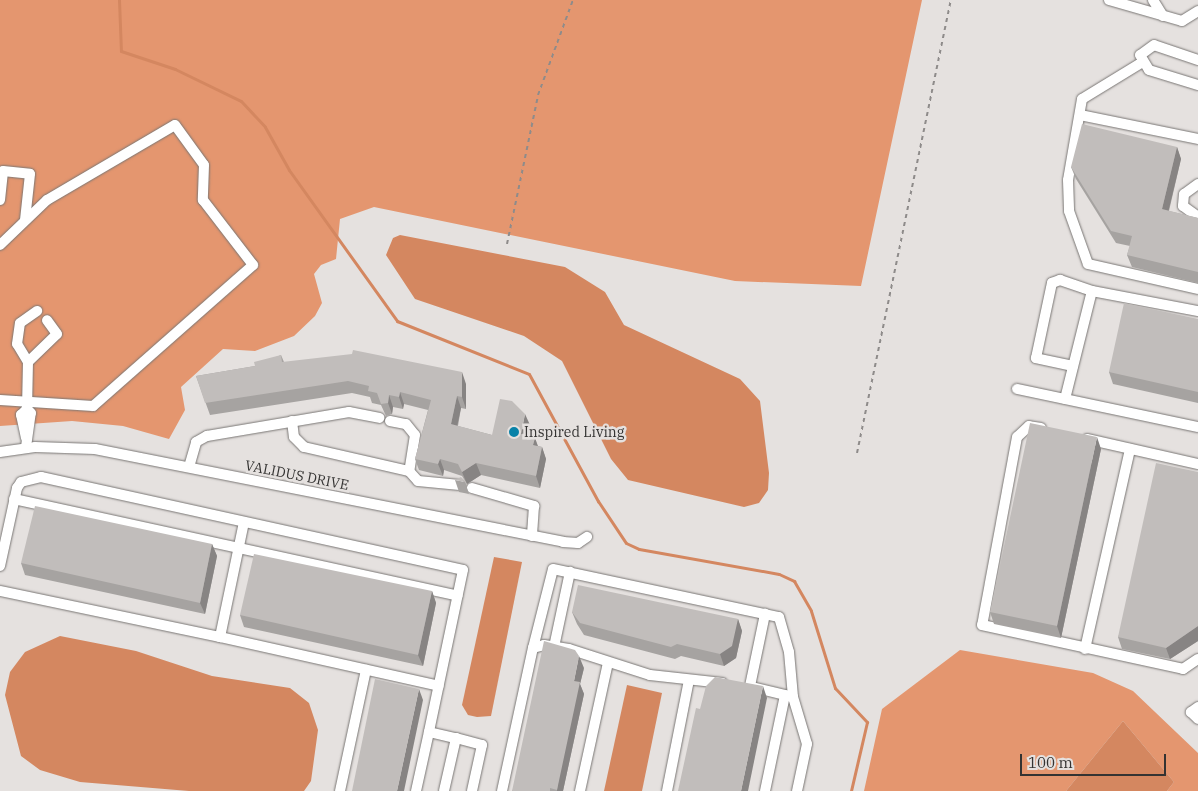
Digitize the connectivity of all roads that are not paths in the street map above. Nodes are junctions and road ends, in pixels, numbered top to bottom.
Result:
1 (1108, 0) edge
2 (1153, 0) edge
3 (1198, 12) edge
4 (1163, 16) junction
5 (1198, 60) edge
6 (1141, 63) junction
7 (1198, 86) edge
8 (1080, 115) junction
9 (1198, 140) edge
10 (1198, 184) edge
11 (0, 200) edge
12 (1198, 217) edge
13 (25, 220) junction
14 (0, 245) edge
15 (1198, 289) edge
16 (1092, 291) junction
17 (37, 311) dead end
18 (1198, 311) edge
19 (47, 320) dead end
20 (28, 362) junction
21 (1073, 366) junction
22 (1017, 389) dead end
23 (1065, 399) junction
24 (0, 400) edge
25 (27, 407) junction
26 (379, 418) dead end
27 (292, 421) junction
28 (390, 421) dead end
29 (1198, 427) edge
30 (1056, 432) edge
31 (1075, 436) edge
32 (26, 443) junction
33 (1130, 448) junction
34 (0, 452) edge
35 (1198, 464) edge
36 (189, 468) junction
37 (409, 471) junction
38 (460, 485) edge
39 (472, 488) dead end
40 (14, 499) junction
41 (244, 522) junction
42 (532, 536) junction
43 (587, 537) dead end
44 (238, 548) junction
45 (0, 566) edge
46 (570, 572) junction
47 (0, 591) edge
48 (458, 596) junction
49 (765, 614) junction
50 (220, 637) junction
51 (554, 646) junction
52 (533, 648) junction
53 (1085, 649) junction
54 (1198, 659) edge
55 (608, 663) junction
56 (366, 670) junction
57 (689, 680) junction
58 (439, 686) junction
59 (750, 686) junction
60 (789, 696) junction
61 (1198, 707) edge
62 (1198, 719) edge
63 (429, 732) junction
64 (456, 738) junction
65 (340, 791) edge
66 (416, 791) edge
67 (444, 791) edge
68 (472, 791) edge
69 (502, 791) edge
70 (580, 791) edge
71 (667, 791) edge
72 (765, 791) edge
73 (797, 791) edge

1 - 4 street
2 - 4 street
3 - 4 street
5 - 6 street
6 - 7 street
6 - 8 street
8 - 9 street
8 - 15 street
10 - 12 street
11 - 13 street
13 - 14 street
13 - 25 street
16 - 18 street
16 - 21 street
16 - 21 street
17 - 20 street
19 - 20 street
20 - 25 street
21 - 23 street
22 - 23 street
23 - 29 street
24 - 25 street
25 - 32 street
26 - 27 street
27 - 36 street
27 - 37 street
28 - 37 street
30 - 53 street
31 - 33 street
32 - 34 street, VALIDUS DRIVE
32 - 36 street, VALIDUS DRIVE
33 - 35 street
33 - 53 street
36 - 42 street, VALIDUS DRIVE
37 - 38 street
39 - 42 street
40 - 41 street
40 - 44 street
40 - 45 street
41 - 44 street
41 - 48 street
42 - 43 street, VALIDUS DRIVE
44 - 48 street
44 - 50 street
46 - 49 street
46 - 51 street
46 - 52 street
47 - 50 street
48 - 58 street
49 - 59 street
49 - 60 street
50 - 56 street
51 - 52 street
51 - 55 street
52 - 69 street
53 - 54 street
55 - 57 street
55 - 70 street
56 - 58 street
56 - 65 street
57 - 59 street
57 - 71 street
58 - 63 street
59 - 60 street
60 - 72 street
60 - 73 street
61 - 62 street
63 - 64 street
63 - 66 street
64 - 67 street
64 - 68 street

